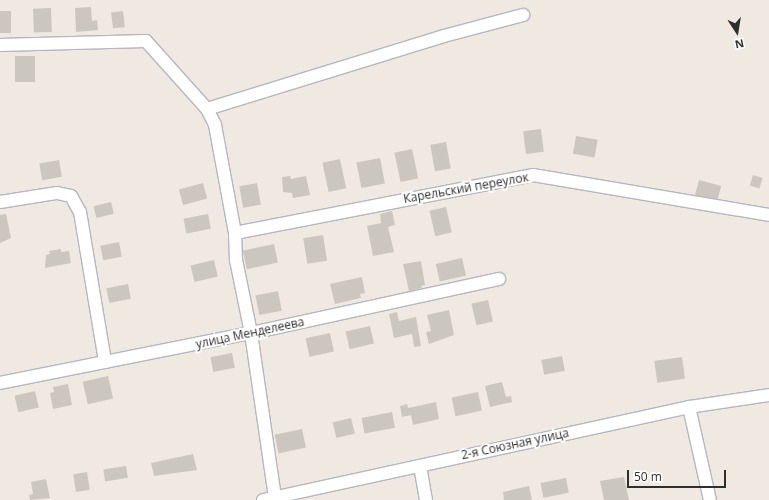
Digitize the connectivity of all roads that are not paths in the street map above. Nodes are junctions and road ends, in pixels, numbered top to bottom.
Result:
1 (523, 15) dead end
2 (0, 45) edge
3 (207, 109) junction
4 (0, 202) edge
5 (769, 215) edge
6 (235, 233) junction
7 (499, 279) dead end
8 (251, 333) junction
9 (105, 362) junction
10 (0, 382) edge
11 (769, 395) edge
12 (689, 407) junction
13 (420, 466) junction
14 (269, 499) edge
15 (426, 500) edge
16 (710, 500) edge

1 - 3 street
2 - 3 street
3 - 6 street
4 - 9 street
5 - 6 street, Карельский переулок
6 - 8 street
7 - 8 street, улица Менделеева
8 - 9 street, улица Менделеева
8 - 14 street
9 - 10 street, улица Менделеева
11 - 12 street, 2-я Союзная улица
12 - 13 street, 2-я Союзная улица
12 - 16 street
13 - 14 street, 2-я Союзная улица
13 - 15 street

